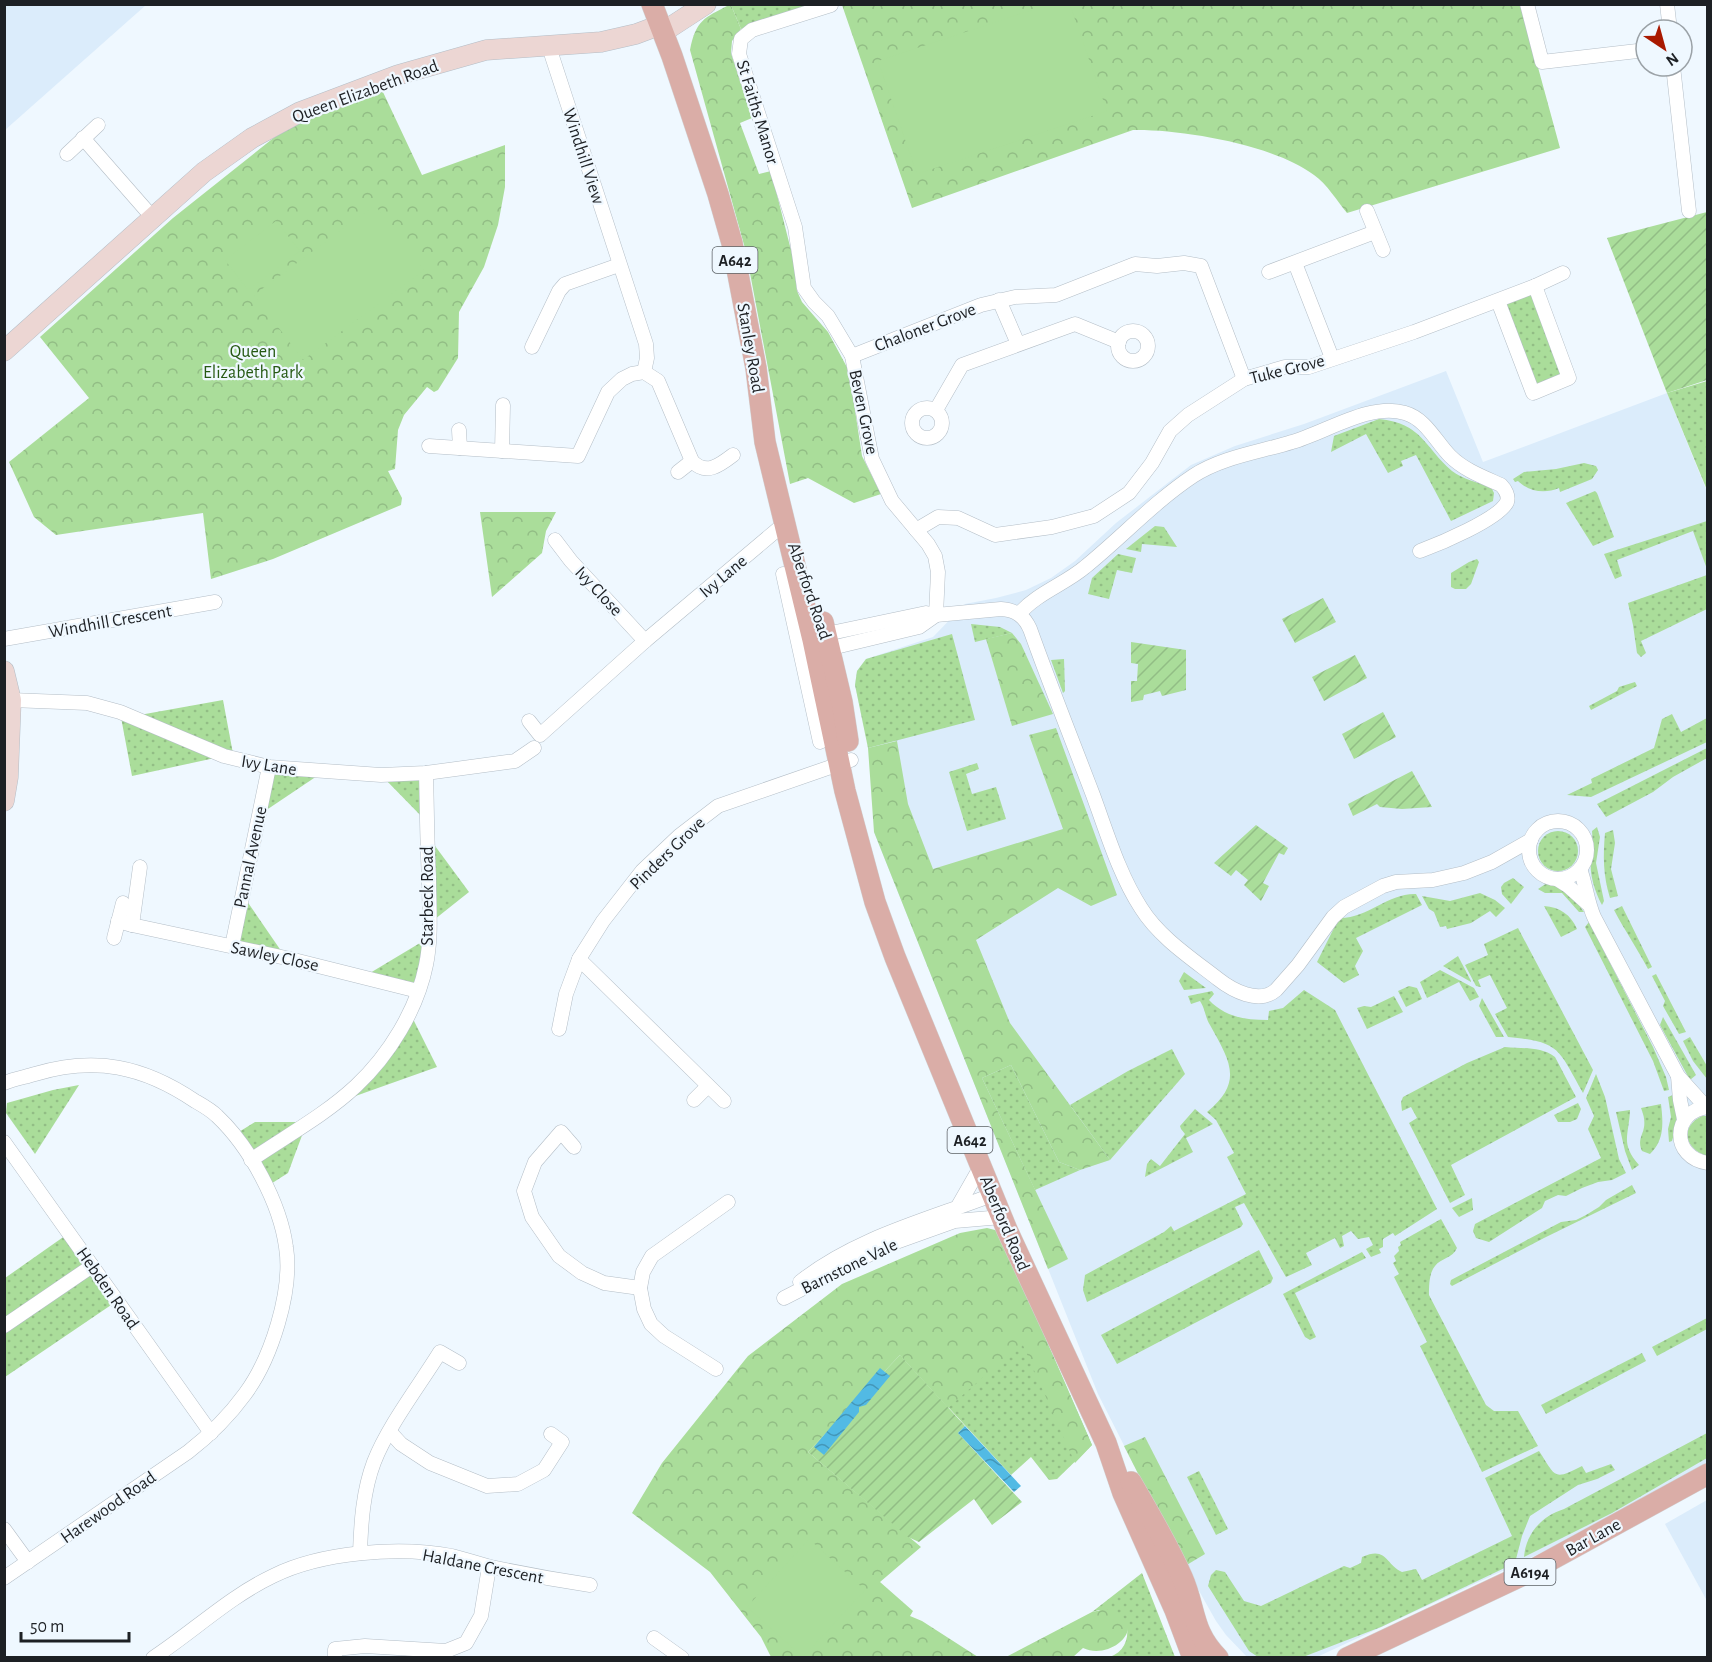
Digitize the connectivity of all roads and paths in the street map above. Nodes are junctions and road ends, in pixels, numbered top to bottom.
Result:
1 (652, 4) edge
2 (706, 4) edge
3 (1527, 4) edge
4 (831, 5) edge
5 (661, 29) junction
6 (549, 46) junction
7 (1634, 52) edge
8 (1674, 78) edge
9 (98, 125) dead end
10 (83, 138) junction
11 (67, 154) dead end
12 (1367, 211) dead end
13 (1689, 211) dead end
14 (153, 218) junction
15 (1375, 232) junction
16 (798, 243) joint
17 (1383, 250) dead end
18 (1295, 263) junction
19 (619, 265) junction
20 (1269, 272) dead end
21 (1563, 273) dead end
22 (1535, 286) junction
23 (999, 300) junction
24 (1498, 301) junction
25 (1119, 342) dead end
26 (1018, 344) junction
27 (532, 347) dead end
28 (4, 351) edge
29 (852, 356) junction
30 (1332, 358) junction
31 (644, 372) junction
32 (1244, 379) junction
33 (503, 405) dead end
34 (936, 410) dead end
35 (459, 430) dead end
36 (429, 446) dead end
37 (460, 448) junction
38 (502, 451) junction
39 (733, 455) dead end
40 (692, 461) junction
41 (678, 472) dead end
42 (784, 524) junction
43 (916, 530) junction
44 (555, 540) dead end
45 (1420, 551) dead end
46 (783, 573) dead end
47 (215, 602) dead end
48 (1019, 614) junction
49 (936, 615) junction
50 (4, 639) edge
51 (645, 641) junction
52 (821, 644) junction
53 (4, 671) edge
54 (11, 700) junction
55 (828, 706) junction
56 (529, 721) dead end
57 (820, 742) dead end
58 (534, 748) dead end
59 (846, 761) junction
60 (269, 767) junction
61 (426, 773) junction
62 (4, 801) edge
63 (1531, 840) junction
64 (140, 867) dead end
65 (1580, 870) junction
66 (1557, 879) junction
67 (123, 903) dead end
68 (1588, 904) junction
69 (118, 921) junction
70 (132, 925) junction
71 (114, 938) dead end
72 (232, 946) junction
73 (579, 959) junction
74 (418, 991) junction
75 (559, 1029) dead end
76 (1678, 1076) junction
77 (4, 1083) edge
78 (708, 1086) junction
79 (694, 1100) dead end
80 (724, 1101) dead end
81 (1707, 1107) edge
82 (1684, 1119) junction
83 (4, 1142) edge
84 (574, 1147) dead end
85 (251, 1160) junction
86 (1707, 1163) edge
87 (981, 1166) junction
88 (992, 1195) junction
89 (728, 1202) dead end
90 (957, 1208) junction
91 (1002, 1217) junction
92 (92, 1266) junction
93 (640, 1288) junction
94 (4, 1326) edge
95 (459, 1363) dead end
96 (716, 1369) dead end
97 (390, 1432) junction
98 (211, 1434) junction
99 (551, 1434) dead end
100 (1106, 1443) junction
101 (1707, 1474) edge
102 (4, 1529) edge
103 (360, 1553) junction
104 (28, 1562) junction
105 (489, 1567) junction
106 (4, 1578) edge
107 (590, 1585) dead end
108 (654, 1638) dead end
109 (169, 1653) edge
110 (153, 1658) edge
111 (335, 1658) edge
112 (682, 1658) edge
113 (1193, 1658) edge
114 (1218, 1658) edge
115 (1347, 1658) edge

1 - 5 main road, Stanley Road / A642
2 - 5 street, Queen Elizabeth Road
3 - 7 street
4 - 16 street, St Faiths Manor
5 - 6 street, Queen Elizabeth Road
5 - 42 main road, Stanley Road / A642
6 - 14 street, Queen Elizabeth Road
6 - 19 street, Windhill View
8 - 13 street
9 - 10 street
10 - 11 street
10 - 14 street
12 - 15 street
14 - 28 street, Queen Elizabeth Road
15 - 17 street
15 - 18 street
16 - 29 street, Beven Grove
18 - 20 street
18 - 30 street
19 - 27 street
19 - 31 street, Windhill View
21 - 22 street, Tuke Grove
22 - 24 street, Tuke Grove
22 - 24 street
23 - 26 street, Chaloner Grove
23 - 29 street, Chaloner Grove
23 - 32 street, Chaloner Grove
24 - 30 street, Tuke Grove
25 - 26 street
26 - 34 street
29 - 43 street, Beven Grove
30 - 32 street, Tuke Grove
31 - 38 street
31 - 40 street
32 - 43 street, Tuke Grove
33 - 38 street
35 - 37 street
36 - 37 street
37 - 38 street
39 - 40 street
40 - 41 street
42 - 51 street, Ivy Lane
42 - 52 main road, Aberford Road / A642
43 - 49 street, Beven Grove
44 - 51 street, Ivy Close
45 - 48 street
46 - 55 street, Aberford Road
47 - 50 street, Windhill Crescent
48 - 49 street
48 - 63 street
49 - 52 street
51 - 56 street, Ivy Lane
52 - 55 main road, Aberford Road / A642
53 - 54 street
54 - 60 street, Ivy Lane
54 - 62 street
55 - 57 street, Aberford Road
55 - 59 main road, Aberford Road / A642
58 - 61 street, Ivy Lane
59 - 73 street, Pinders Grove
59 - 87 main road, Aberford Road / A642
60 - 61 street, Ivy Lane
60 - 72 street, Pannal Avenue
61 - 74 street, Starbeck Road
63 - 65 street
63 - 66 street
64 - 70 street
65 - 66 street
65 - 68 street
66 - 68 street
67 - 69 street
68 - 76 street
69 - 70 street, Sawley Close
69 - 71 street
70 - 72 street, Sawley Close
72 - 74 street, Sawley Close
73 - 75 street, Pinders Grove
73 - 78 street
74 - 85 street, Starbeck Road
76 - 81 street
76 - 82 street
77 - 85 street, Harewood Road
78 - 79 street
78 - 80 street
81 - 82 street
82 - 86 street
83 - 92 street, Hebden Road
84 - 93 street
85 - 98 street, Harewood Road
87 - 88 main road, Aberford Road / A642
87 - 90 street
88 - 90 street, Barnstone Vale
88 - 91 main road, Aberford Road / A642
89 - 93 street
90 - 91 street, Barnstone Vale
91 - 100 main road, Aberford Road / A642
92 - 94 street
92 - 98 street, Hebden Road
93 - 96 street
95 - 97 street
97 - 99 street
97 - 103 street
98 - 104 street, Harewood Road
100 - 113 main road, Aberford Road / A642
100 - 114 main road, Aberford Road / A642
101 - 115 main road, Bar Lane / A6194
102 - 104 street
103 - 105 street, Haldane Crescent
103 - 109 street, Haldane Crescent
104 - 106 street, Harewood Road
105 - 107 street, Haldane Crescent
105 - 111 street
108 - 112 street
109 - 110 street, Haldane Crescent

